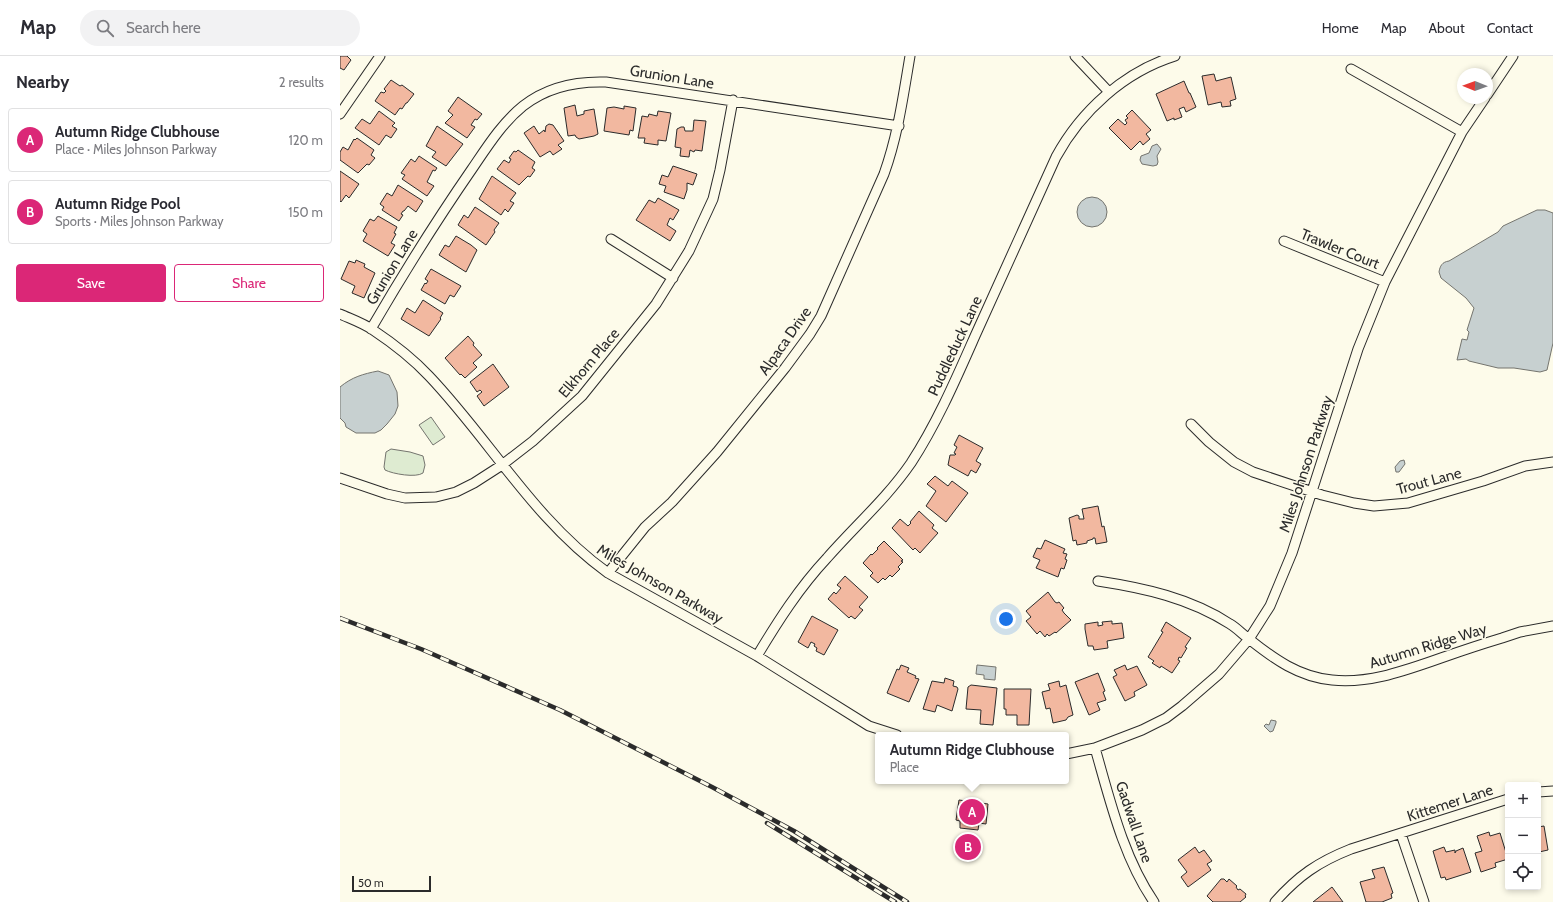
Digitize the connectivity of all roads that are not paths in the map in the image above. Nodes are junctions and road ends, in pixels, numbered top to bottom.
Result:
1 (380, 56) edge
2 (910, 56) edge
3 (1075, 56) edge
4 (1175, 56) edge
5 (1513, 56) edge
6 (1351, 69) dead end
7 (1493, 86) edge
8 (1109, 92) junction
9 (733, 100) junction
10 (1481, 104) edge
11 (340, 114) edge
12 (899, 126) junction
13 (1462, 132) junction
14 (611, 239) dead end
15 (1284, 241) dead end
16 (673, 278) junction
17 (1385, 282) junction
18 (340, 314) edge
19 (371, 329) junction
20 (1192, 424) dead end
21 (1553, 462) edge
22 (502, 465) junction
23 (340, 478) edge
24 (1311, 492) junction
25 (608, 573) junction
26 (1098, 581) dead end
27 (1553, 626) edge
28 (1249, 639) junction
29 (757, 656) junction
30 (888, 732) edge
31 (1095, 748) junction
32 (1069, 753) edge
33 (1553, 791) edge
34 (1541, 792) edge
35 (1505, 800) edge
36 (1401, 834) junction
37 (1154, 902) edge
38 (1275, 902) edge
39 (1424, 902) edge

1 - 11 street
2 - 12 street, Alpaca Drive
3 - 8 street
4 - 8 street, Puddleduck Lane
5 - 7 street
6 - 13 street
8 - 29 street, Puddleduck Lane
9 - 12 street, Grunion Lane
9 - 16 street, Elkhorn Place
9 - 19 street, Grunion Lane
10 - 13 street, Miles Johnson Parkway
12 - 25 street, Alpaca Drive
13 - 17 street, Miles Johnson Parkway
14 - 16 street
15 - 17 street, Trawler Court
16 - 22 street, Elkhorn Place
17 - 24 street, Miles Johnson Parkway
18 - 19 street, Miles Johnson Parkway
19 - 22 street, Miles Johnson Parkway
20 - 24 street, Trout Lane
21 - 24 street, Trout Lane
22 - 23 street, Elkhorn Place
22 - 25 street, Miles Johnson Parkway
24 - 28 street, Miles Johnson Parkway
25 - 29 street, Miles Johnson Parkway
26 - 28 street, Autumn Ridge Way
27 - 28 street, Autumn Ridge Way
28 - 31 street, Miles Johnson Parkway
29 - 30 street, Miles Johnson Parkway
31 - 32 street, Miles Johnson Parkway
31 - 37 street, Gadwall Lane
33 - 34 street
35 - 36 street, Kittemer Lane
36 - 38 street, Kittemer Lane
36 - 39 street

